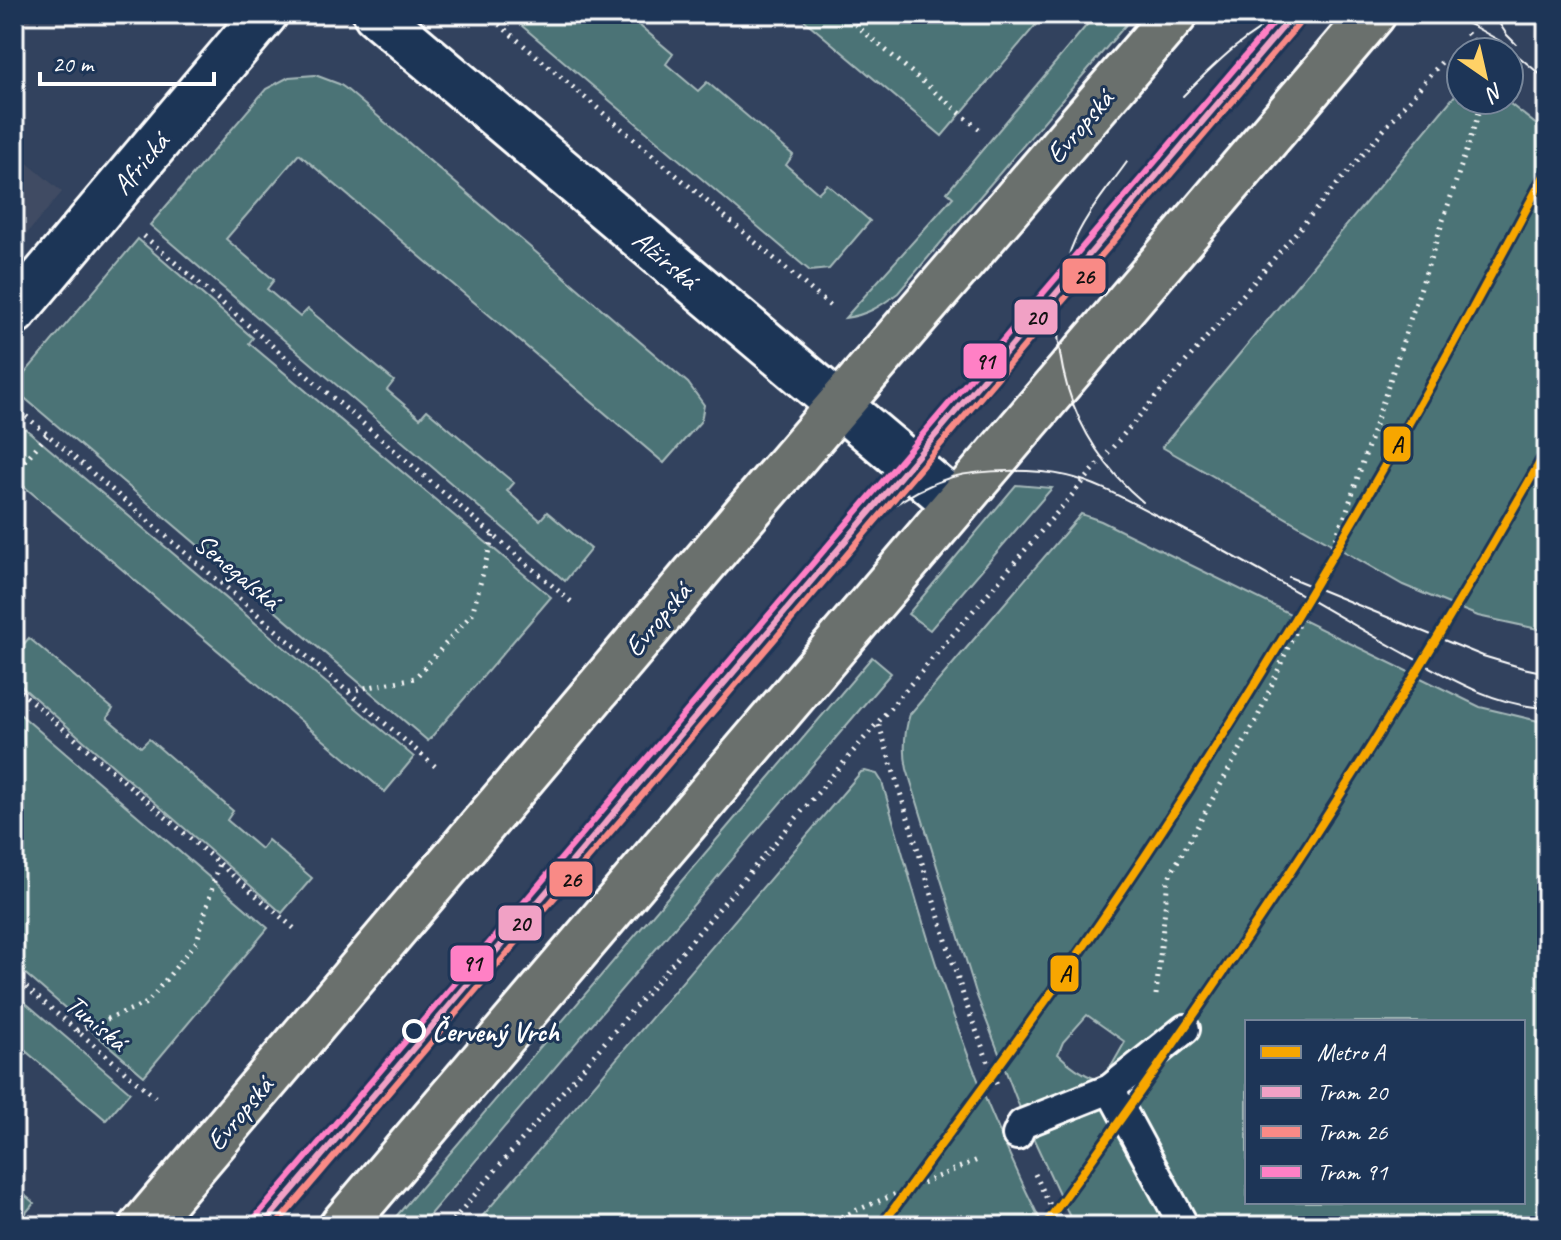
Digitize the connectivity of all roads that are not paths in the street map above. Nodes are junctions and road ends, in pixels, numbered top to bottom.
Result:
1 (265, 14) edge
2 (376, 14) edge
3 (1175, 14) edge
4 (1373, 14) edge
5 (14, 312) edge
6 (839, 406) junction
7 (956, 504) junction
8 (1185, 1029) dead end
9 (1110, 1089) junction
10 (1019, 1139) road end
11 (143, 1226) edge
12 (342, 1226) edge
13 (1184, 1226) edge

1 - 5 street, Africká
2 - 6 street, Alžírská
3 - 6 main road, Evropská
4 - 7 main road
6 - 7 street, Alžírská
6 - 11 main road, Evropská
7 - 12 main road
8 - 9 lane
9 - 10 lane
9 - 13 lane

